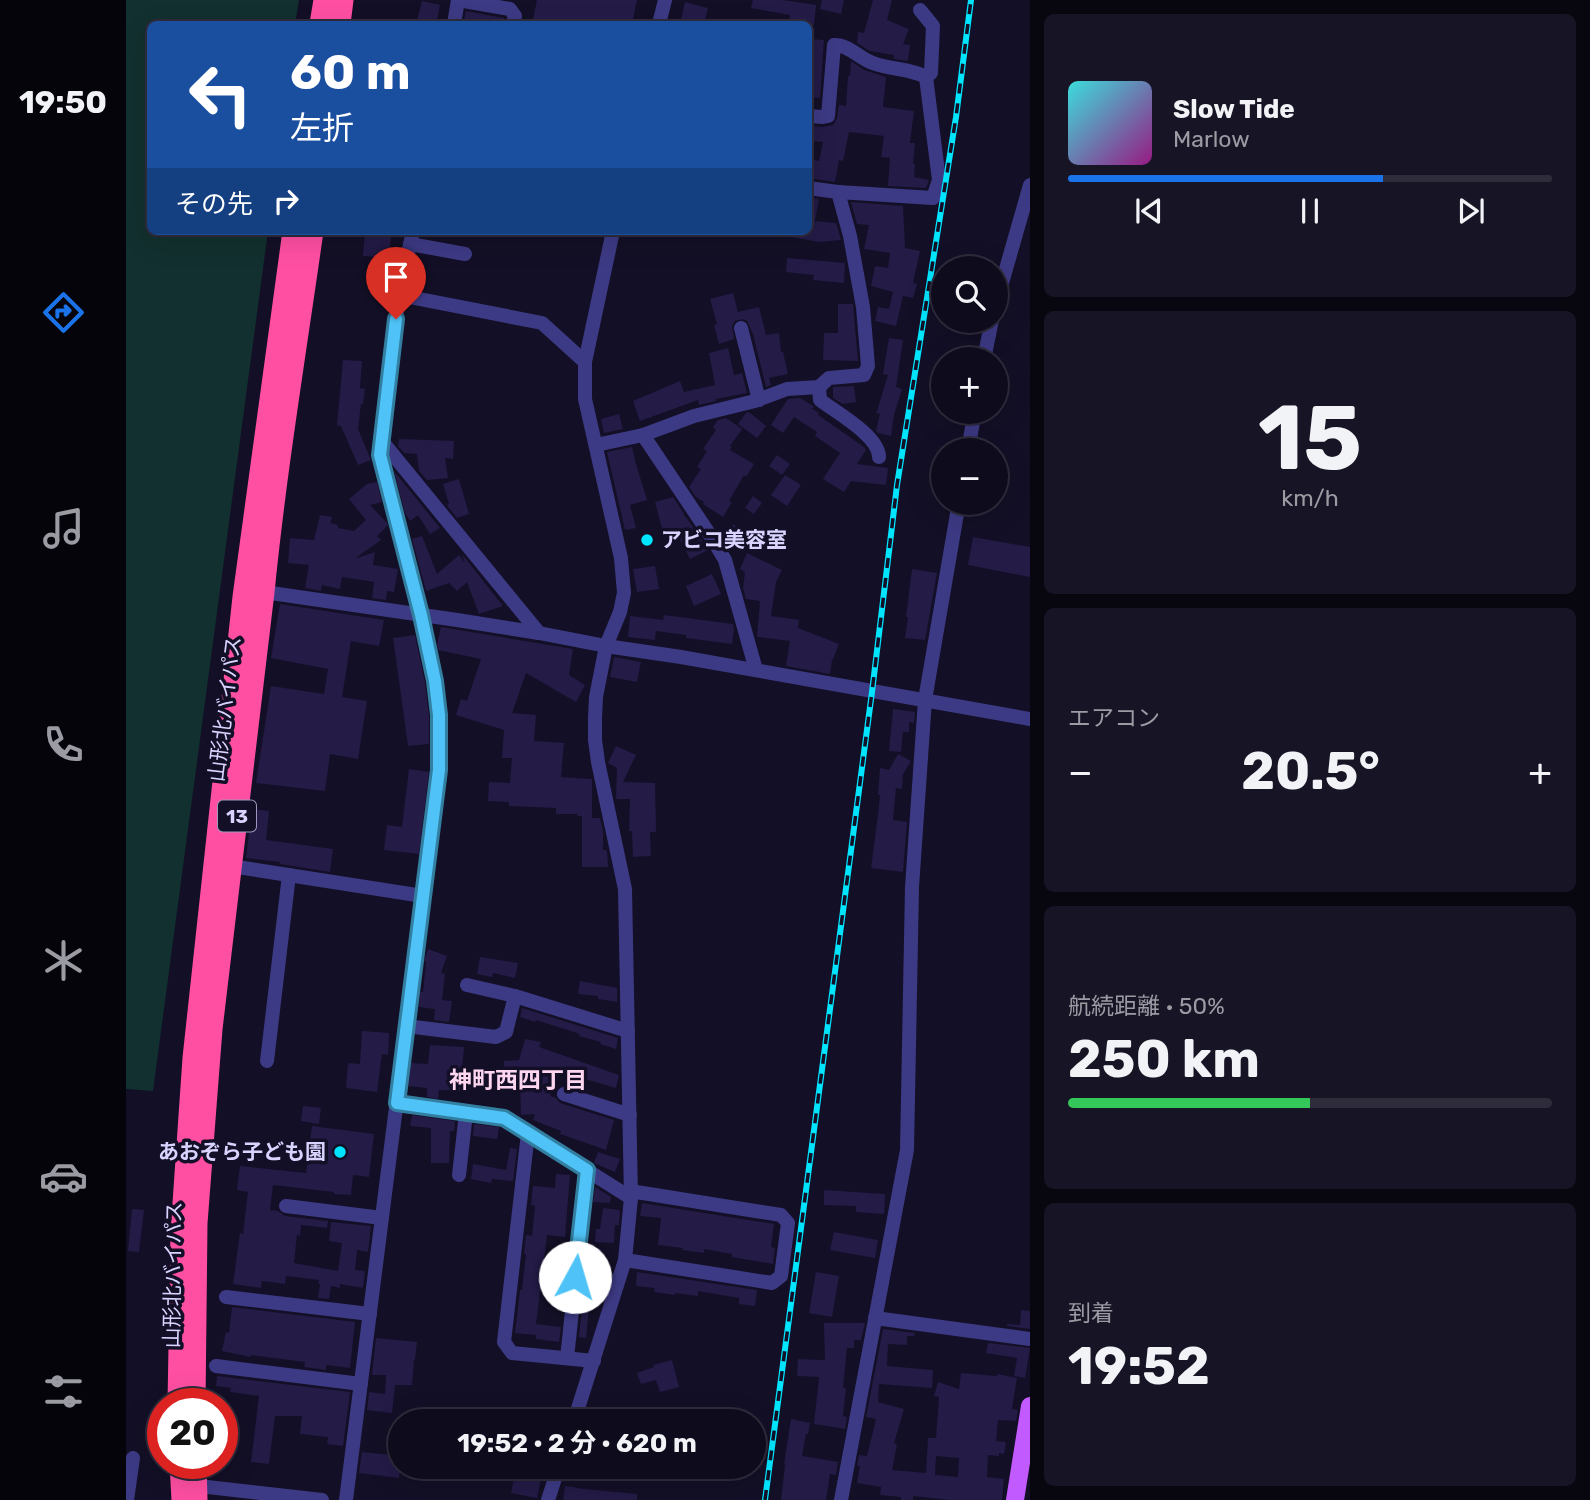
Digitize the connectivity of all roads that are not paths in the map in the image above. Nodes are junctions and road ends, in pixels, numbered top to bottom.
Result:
1 (324, 0) edge
2 (343, 0) edge
3 (458, 0) edge
4 (665, 0) edge
5 (920, 10) dead end
6 (320, 21) edge
7 (340, 21) edge
8 (454, 21) edge
9 (514, 21) edge
10 (660, 21) edge
11 (926, 77) junction
12 (812, 116) edge
13 (1030, 186) edge
14 (812, 189) edge
15 (838, 192) junction
16 (292, 235) edge
17 (312, 235) edge
18 (612, 235) edge
19 (411, 237) edge
20 (465, 254) dead end
21 (1008, 262) edge
22 (399, 295) junction
23 (741, 328) dead end
24 (585, 362) junction
25 (819, 387) junction
26 (759, 400) junction
27 (643, 435) junction
28 (381, 440) junction
29 (596, 445) junction
30 (879, 457) dead end
31 (957, 515) edge
32 (264, 592) junction
33 (421, 615) junction
34 (539, 633) junction
35 (606, 646) junction
36 (756, 670) junction
37 (925, 700) junction
38 (1030, 719) edge
39 (231, 866) junction
40 (289, 875) junction
41 (423, 896) junction
42 (467, 985) dead end
43 (515, 996) junction
44 (407, 1026) junction
45 (628, 1031) junction
46 (267, 1061) dead end
47 (564, 1094) dead end
48 (397, 1103) junction
49 (466, 1113) junction
50 (629, 1115) junction
51 (528, 1133) junction
52 (587, 1170) junction
53 (459, 1175) dead end
54 (631, 1194) junction
55 (286, 1206) dead end
56 (382, 1218) junction
57 (625, 1260) junction
58 (226, 1297) dead end
59 (370, 1314) junction
60 (875, 1318) junction
61 (1030, 1339) edge
62 (567, 1358) junction
63 (594, 1362) junction
64 (216, 1366) dead end
65 (361, 1384) junction
66 (178, 1388) edge
67 (195, 1388) edge
68 (1030, 1406) edge
69 (578, 1409) edge
70 (133, 1458) dead end
71 (128, 1474) edge
72 (555, 1479) edge
73 (189, 1492) edge
74 (127, 1500) edge
75 (321, 1500) edge
76 (346, 1500) edge
77 (548, 1500) edge
78 (841, 1500) edge
79 (1015, 1500) edge

1 - 6 highway
2 - 7 highway
3 - 8 street
3 - 9 street
4 - 10 street
5 - 11 street
11 - 12 street
11 - 15 street
13 - 21 street
14 - 15 street
15 - 25 street
16 - 66 highway, 山形北バイパス / 13
17 - 32 highway, 山形北バイパス / 13
18 - 24 street
19 - 20 street
19 - 22 street
22 - 24 street
22 - 28 street
23 - 26 street
24 - 29 street
25 - 26 street
25 - 30 street
26 - 27 street
27 - 29 street
27 - 36 street
28 - 33 street
28 - 34 street
29 - 35 street
31 - 37 street
32 - 33 street
32 - 39 highway, 山形北バイパス / 13
33 - 34 street
33 - 41 street
34 - 35 street
35 - 36 street
35 - 45 street
36 - 37 street
37 - 38 street
37 - 60 street
39 - 40 street
39 - 67 highway, 山形北バイパス / 13
40 - 41 street
40 - 46 street
41 - 44 street
42 - 43 street
43 - 44 street
43 - 45 street
44 - 48 street
45 - 50 street
47 - 50 street
48 - 49 street
48 - 56 street
49 - 51 street
49 - 53 street
50 - 54 street
51 - 52 street
51 - 62 street
52 - 54 street
52 - 62 street
54 - 57 street
54 - 57 street
55 - 56 street
56 - 59 street
57 - 63 street
58 - 59 street
59 - 65 street
60 - 61 street
60 - 78 street
62 - 63 street
63 - 69 street
64 - 65 street
65 - 76 street
68 - 79 main road
70 - 71 street
71 - 74 street
72 - 77 street
73 - 75 street

